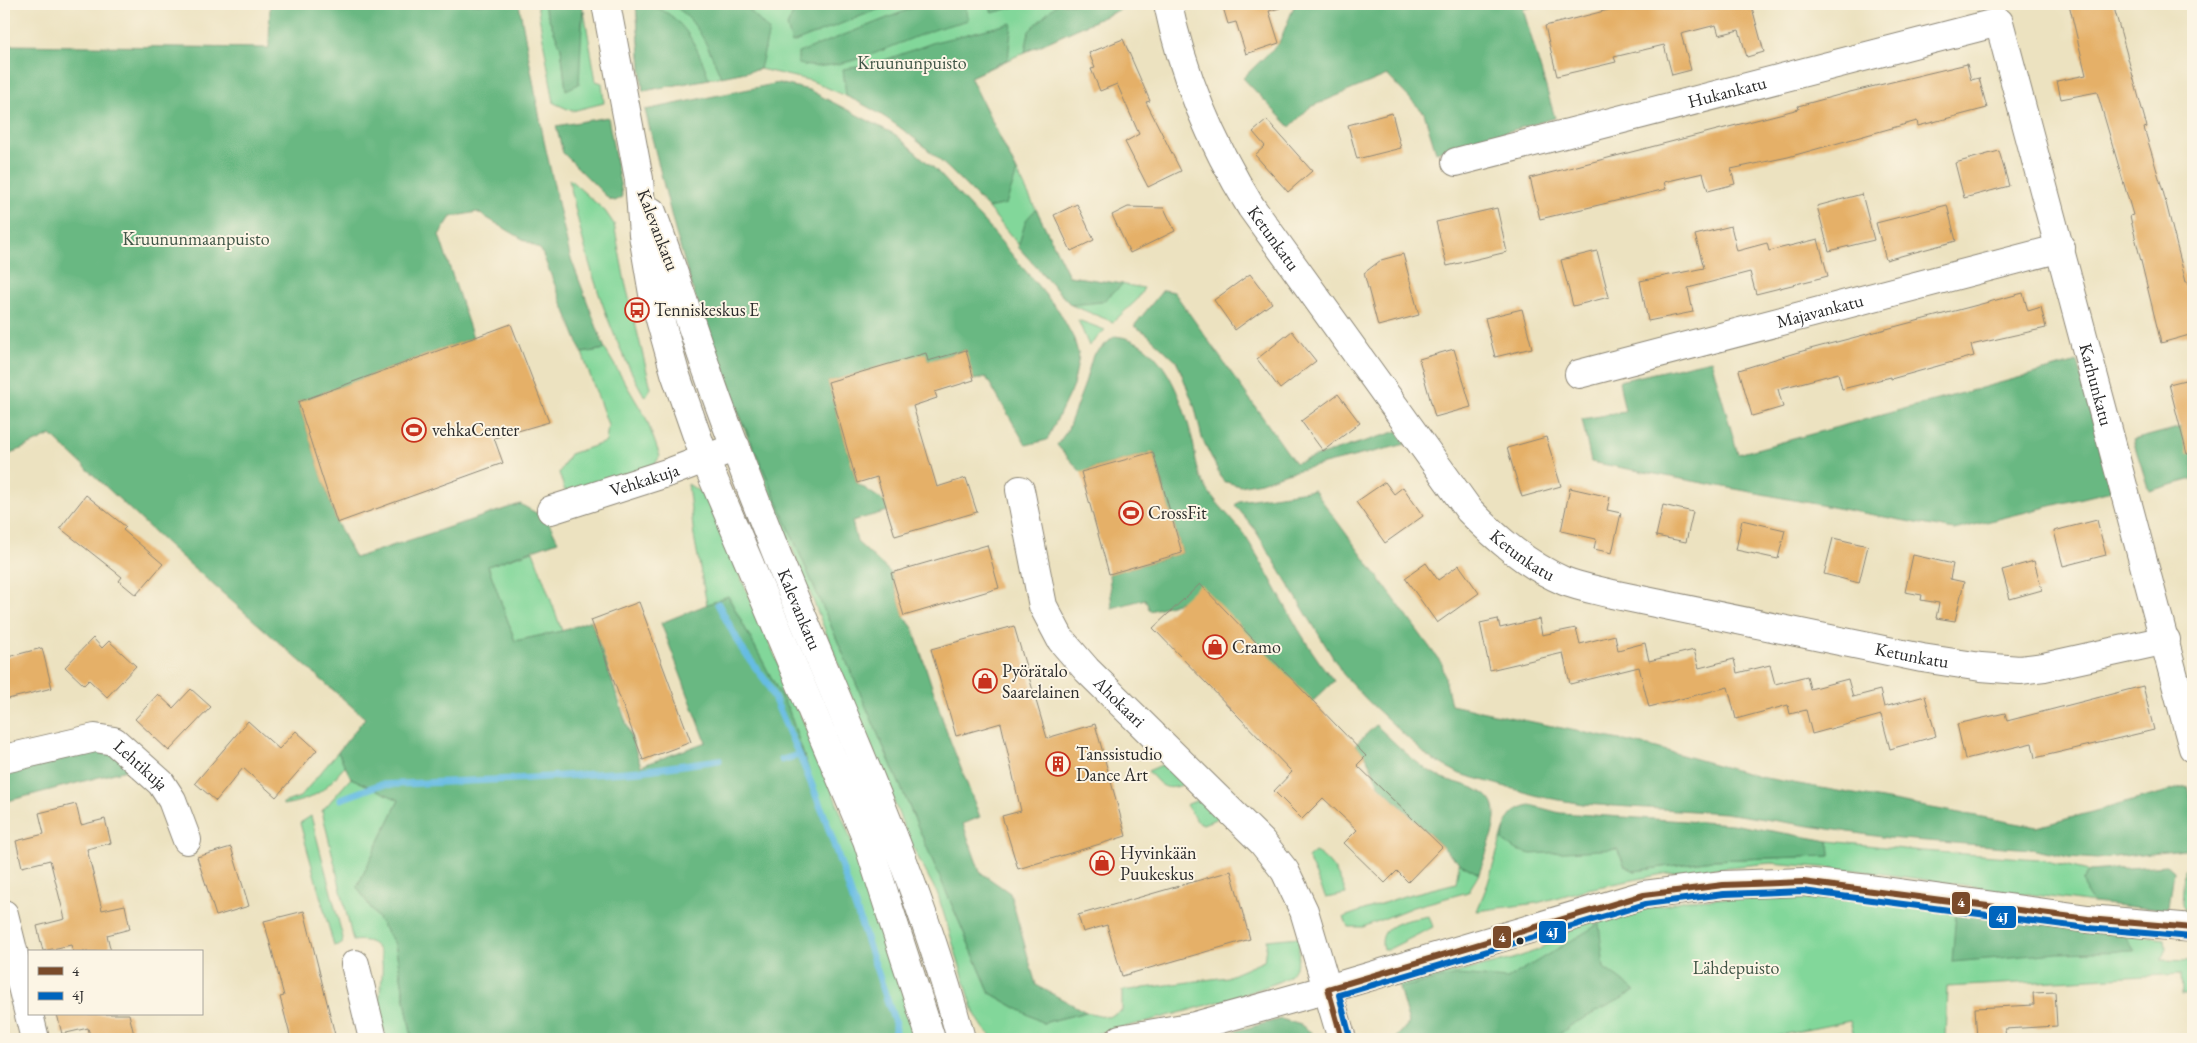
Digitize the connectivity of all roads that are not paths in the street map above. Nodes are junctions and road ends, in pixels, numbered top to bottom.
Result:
1 (606, 4) edge
2 (1168, 4) edge
3 (1999, 22) joint
4 (1456, 162) dead end
5 (639, 179) junction
6 (2061, 248) junction
7 (1579, 374) dead end
8 (736, 447) junction
9 (705, 459) junction
10 (1020, 490) dead end
11 (551, 510) dead end
12 (2166, 640) junction
13 (2193, 748) edge
14 (4, 759) edge
15 (187, 840) dead end
16 (4, 914) edge
17 (2193, 928) edge
18 (356, 964) dead end
19 (1328, 989) junction
20 (28, 1011) edge
21 (29, 1016) edge
22 (1195, 1026) junction
23 (35, 1039) edge
24 (373, 1039) edge
25 (931, 1039) edge
26 (961, 1039) edge
27 (1120, 1039) edge
28 (1168, 1039) edge
29 (1342, 1039) edge

1 - 5 street, Kalevankatu
2 - 12 street, Ketunkatu
3 - 4 street, Hukankatu
3 - 6 street, Karhunkatu
5 - 8 street, Kalevankatu
5 - 9 street, Kalevankatu
6 - 7 street, Majavankatu
6 - 12 street, Karhunkatu
8 - 9 street, Vehkakuja
8 - 26 street, Kalevankatu
9 - 11 street, Vehkakuja
9 - 25 street, Kalevankatu
10 - 19 street, Ahokaari
12 - 13 street, Karhunkatu
14 - 15 street, Lehtikuja
16 - 20 street
17 - 19 street
18 - 24 street
19 - 22 street
19 - 29 street, Ahokaari
21 - 23 street
22 - 27 street
22 - 28 street

